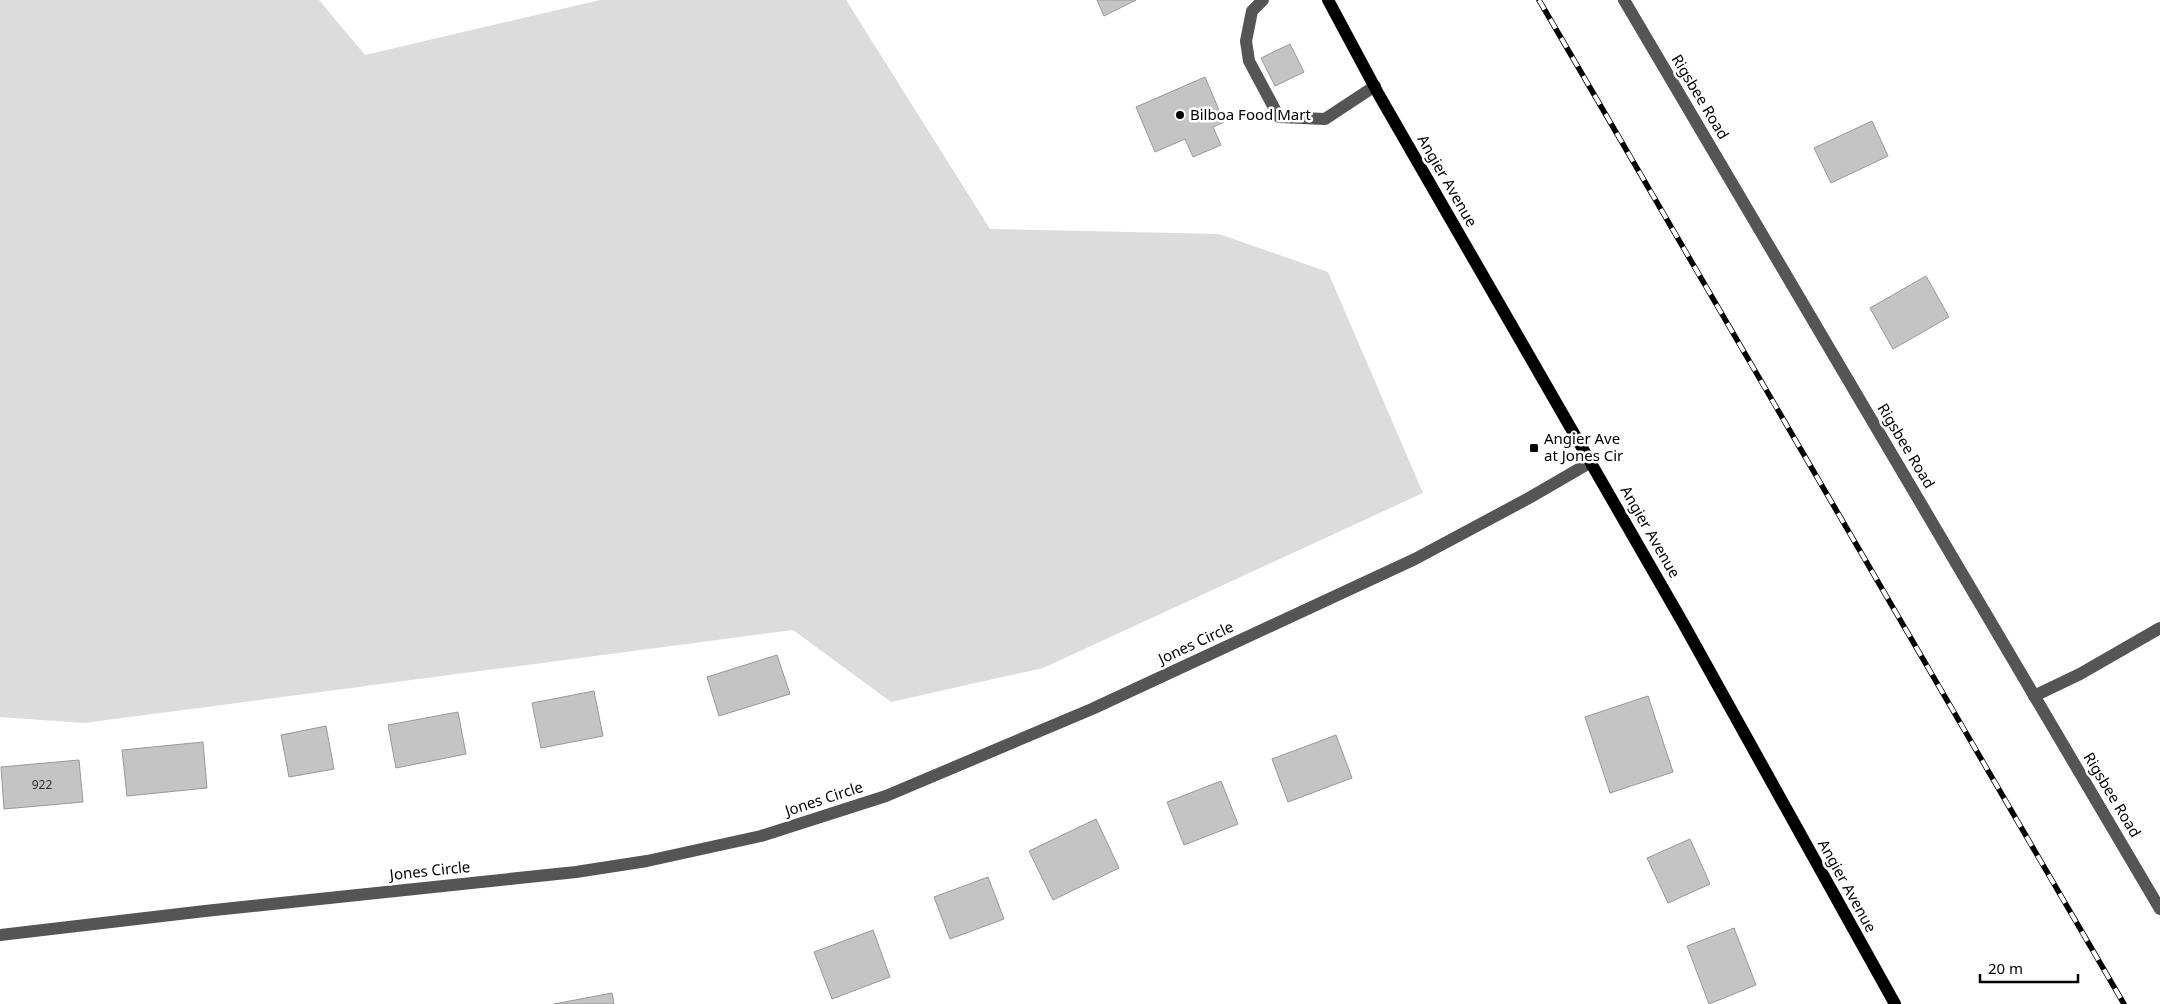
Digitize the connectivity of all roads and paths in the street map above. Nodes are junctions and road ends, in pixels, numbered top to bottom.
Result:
1 (1262, 0) edge
2 (1328, 0) edge
3 (1624, 0) edge
4 (1375, 86) junction
5 (1591, 462) junction
6 (2160, 628) edge
7 (2034, 696) junction
8 (2160, 908) edge
9 (0, 935) edge
10 (1895, 1004) edge

1 - 4 street
2 - 4 main road, Angier Avenue
3 - 7 street, Rigsbee Road
4 - 5 main road, Angier Avenue
5 - 9 street, Jones Circle
5 - 10 main road, Angier Avenue
6 - 7 street
7 - 8 street, Rigsbee Road

